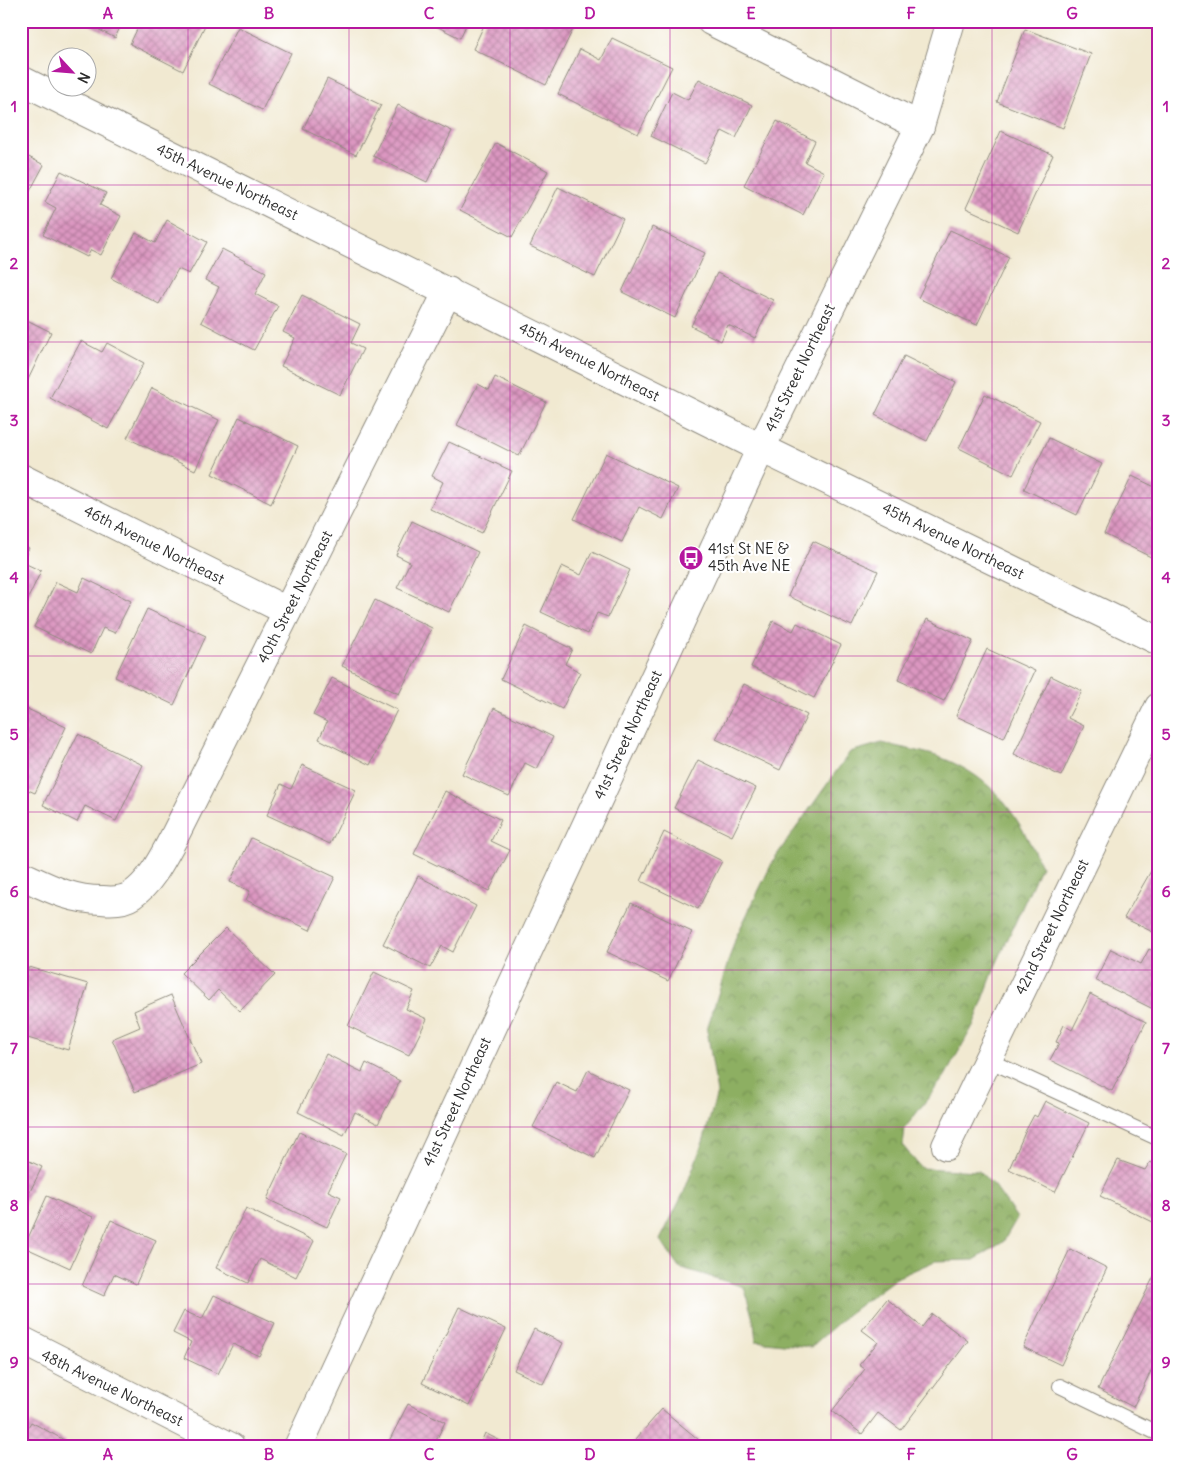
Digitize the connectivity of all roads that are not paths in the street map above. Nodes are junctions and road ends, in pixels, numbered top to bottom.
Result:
1 (711, 21) edge
2 (951, 21) edge
3 (21, 80) edge
4 (920, 126) junction
5 (448, 291) junction
6 (760, 448) junction
7 (21, 478) edge
8 (287, 611) junction
9 (1159, 641) edge
10 (1159, 707) edge
11 (21, 875) edge
12 (988, 1060) junction
13 (1159, 1140) edge
14 (946, 1146) dead end
15 (21, 1340) edge
16 (1060, 1386) dead end
17 (1159, 1434) edge
18 (231, 1447) edge
19 (298, 1447) edge

1 - 4 street
2 - 4 street, 41st Street Northeast
3 - 5 street, 45th Avenue Northeast
4 - 6 street, 41st Street Northeast
5 - 6 street, 45th Avenue Northeast
5 - 8 street, 40th Street Northeast
6 - 9 street, 45th Avenue Northeast
6 - 19 street, 41st Street Northeast
7 - 8 street, 46th Avenue Northeast
8 - 11 street, 40th Street Northeast
10 - 12 street, 42nd Street Northeast
12 - 13 lane
12 - 14 street, 42nd Street Northeast
15 - 18 street, 48th Avenue Northeast
16 - 17 lane

